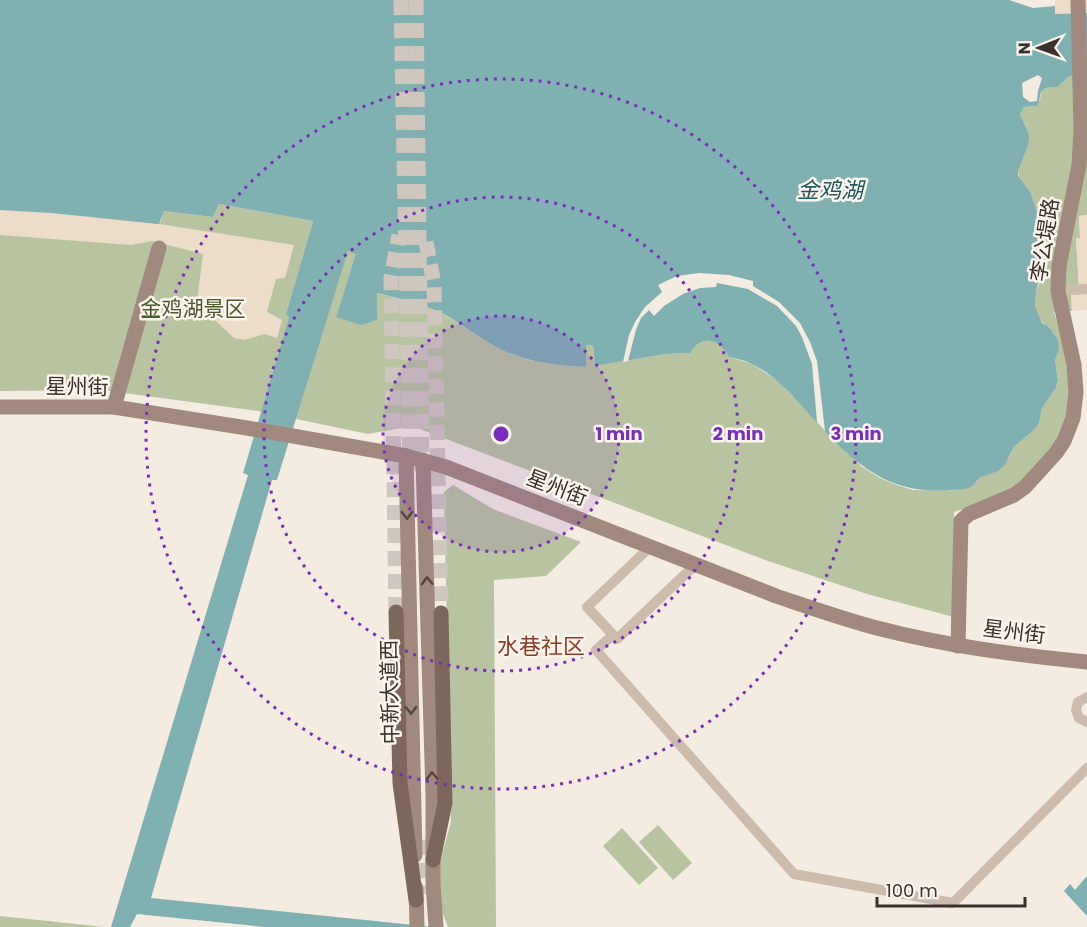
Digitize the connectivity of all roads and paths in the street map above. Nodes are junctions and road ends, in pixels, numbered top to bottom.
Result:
1 (1078, 0) edge
2 (159, 248) dead end
3 (1087, 289) edge
4 (1058, 291) junction
5 (0, 407) edge
6 (114, 407) junction
7 (406, 456) junction
8 (423, 460) junction
9 (650, 547) junction
10 (696, 564) junction
11 (396, 612) tunnel mouth
12 (441, 613) tunnel mouth
13 (613, 635) junction
14 (958, 646) junction
15 (1087, 662) edge
16 (1087, 697) edge
17 (1087, 722) edge
18 (1087, 768) edge
19 (433, 860) junction
20 (416, 900) junction
21 (436, 922) edge
22 (417, 923) edge

1 - 4 street, 李公堤路
2 - 6 street
3 - 4 street
4 - 14 street, 李公堤路
5 - 6 street, 星州街
6 - 7 street, 星州街
7 - 8 street, 星州街
7 -> 20 street, 中新大道西
8 - 9 street, 星州街
19 -> 8 street, 中新大道西
9 - 10 street, 星州街
9 - 13 street
10 - 13 street
10 - 14 street, 星州街
11 - 20 main road
12 - 19 main road
13 - 18 street
14 - 15 street, 星州街
16 - 17 street
19 - 21 street, 中新大道西
20 - 22 street, 中新大道西

